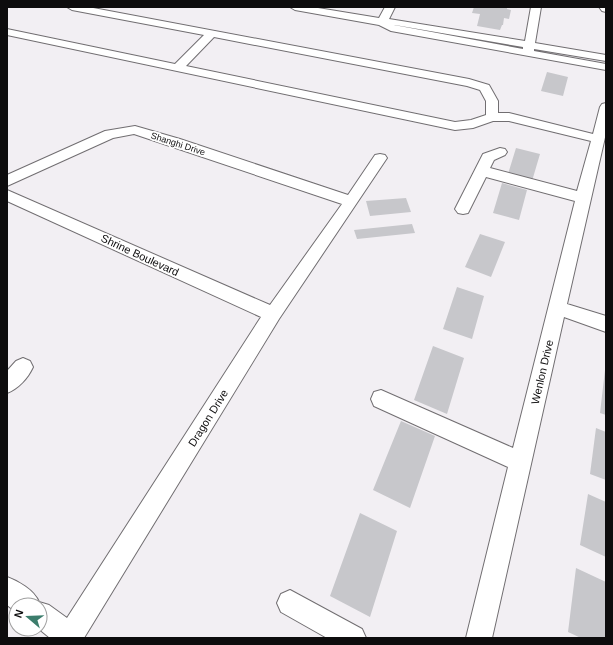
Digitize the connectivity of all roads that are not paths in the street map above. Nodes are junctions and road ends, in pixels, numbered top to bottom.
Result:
1 (72, 7) edge
2 (296, 7) edge
3 (390, 7) edge
4 (536, 7) edge
5 (351, 12) edge
6 (382, 22) junction
7 (7, 32) edge
8 (212, 33) junction
9 (474, 39) junction
10 (528, 48) junction
11 (606, 58) edge
12 (606, 67) edge
13 (177, 68) junction
14 (606, 107) edge
15 (492, 117) junction
16 (601, 134) edge
17 (500, 152) dead end
18 (380, 158) dead end
19 (482, 171) junction
20 (7, 181) edge
21 (7, 195) edge
22 (583, 198) junction
23 (351, 202) junction
24 (463, 209) dead end
25 (557, 308) junction
26 (273, 314) junction
27 (606, 324) edge
28 (23, 367) dead end
29 (7, 384) edge
30 (381, 399) dead end
31 (521, 462) junction
32 (7, 589) edge
33 (18, 597) edge
34 (290, 603) dead end
35 (48, 620) edge
36 (70, 638) edge
37 (353, 638) edge
38 (479, 638) edge

1 - 8 street
2 - 5 street
3 - 6 street
4 - 10 street
5 - 6 street
6 - 9 street
7 - 13 street
8 - 13 street
8 - 15 street
9 - 10 street
9 - 10 street
10 - 11 street
10 - 12 street
13 - 15 street
14 - 16 street, Wenlon Drive
15 - 16 street
16 - 22 street, Wenlon Drive
17 - 19 street
18 - 23 street, Dragon Drive
19 - 22 street
19 - 24 street
20 - 23 street, Shanghi Drive
21 - 26 street, Shrine Boulevard
22 - 25 street, Wenlon Drive
23 - 26 street, Dragon Drive
25 - 27 street
25 - 31 street, Wenlon Drive
26 - 36 street, Dragon Drive
28 - 29 street
30 - 31 street
31 - 38 street, Wenlon Drive
32 - 33 street
34 - 37 street
35 - 36 street

